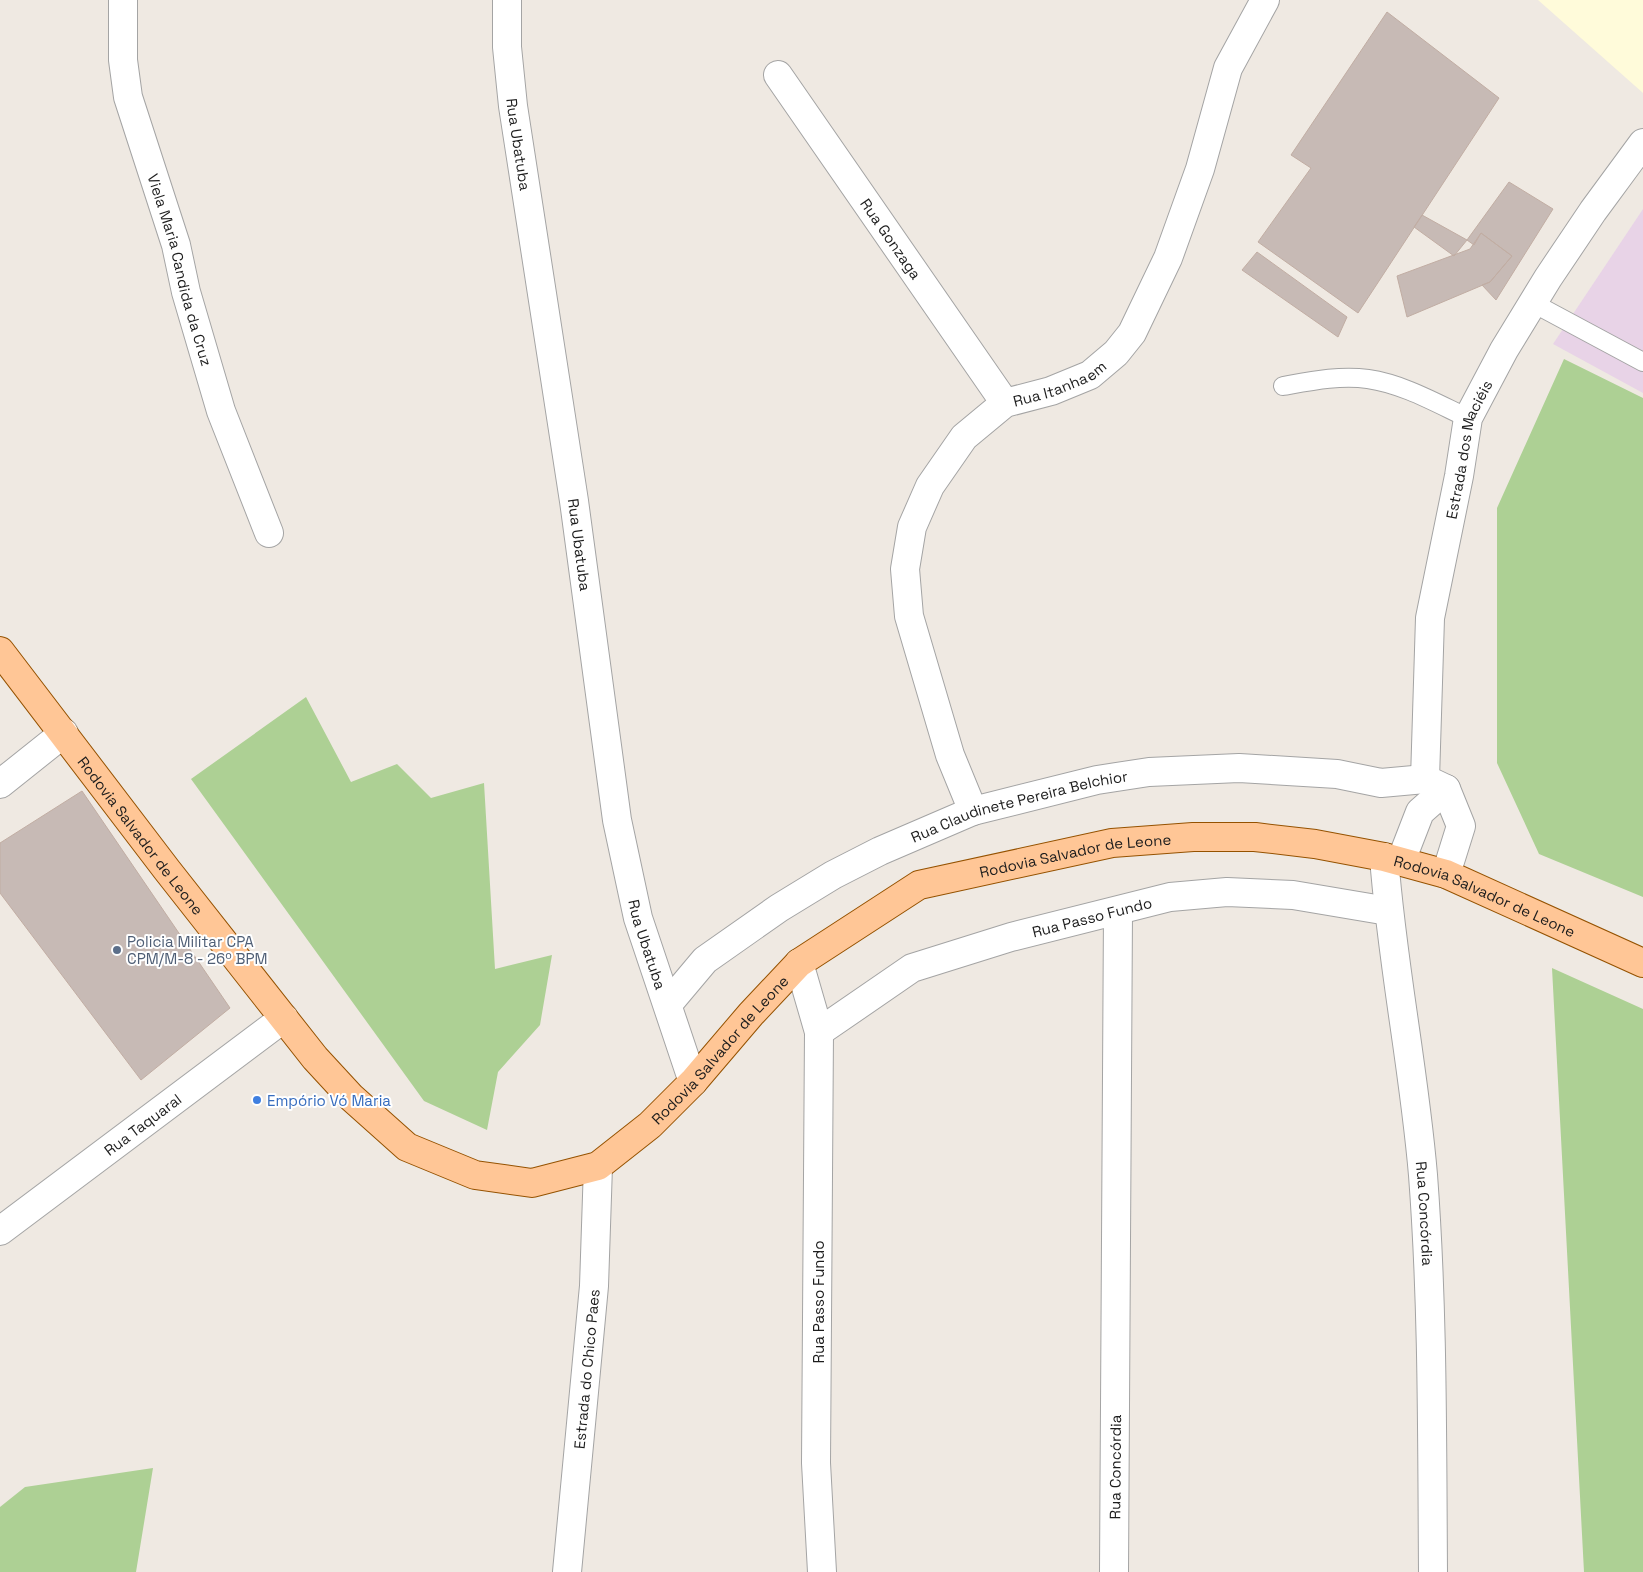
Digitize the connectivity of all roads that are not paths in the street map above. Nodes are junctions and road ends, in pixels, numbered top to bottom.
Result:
1 (123, 0) edge
2 (507, 0) edge
3 (1265, 0) edge
4 (778, 74) dead end
5 (1643, 143) edge
6 (1533, 303) junction
7 (1643, 362) edge
8 (1283, 386) dead end
9 (1005, 403) junction
10 (1468, 418) junction
11 (269, 533) dead end
12 (0, 651) edge
13 (64, 733) junction
14 (0, 784) edge
15 (1436, 784) junction
16 (973, 811) junction
17 (1392, 859) junction
18 (1446, 874) junction
19 (1388, 911) junction
20 (1118, 912) junction
21 (799, 962) junction
22 (1643, 963) edge
23 (668, 1004) junction
24 (284, 1018) junction
25 (819, 1032) junction
26 (694, 1082) junction
27 (598, 1166) junction
28 (0, 1231) edge
29 (567, 1572) edge
30 (822, 1572) edge
31 (1114, 1572) edge
32 (1433, 1572) edge

1 - 11 street, Viela Maria Candida da Cruz
2 - 23 street, Rua Ubatuba
3 - 9 street, Rua Itanhaem
4 - 9 street, Rua Gonzaga
5 - 6 street, Estrada dos Maciéis
6 - 7 lane
6 - 10 street, Estrada dos Maciéis
8 - 10 lane
9 - 16 street, Rua Itanhaem
10 - 15 street, Estrada dos Maciéis
12 - 13 main road, Rodovia Salvador de Leone
13 - 14 street
13 - 24 main road, Rodovia Salvador de Leone
15 - 16 street, Rua Claudinete Pereira Belchior
15 - 17 street
15 - 18 street, Estrada dos Maciéis
16 - 23 street, Rua Claudinete Pereira Belchior
17 - 18 main road, Rodovia Salvador de Leone
17 - 19 street, Rua Concórdia
17 - 21 main road, Rodovia Salvador de Leone
18 - 22 main road, Rodovia Salvador de Leone
19 - 20 street, Rua Passo Fundo
19 - 32 street, Rua Concórdia
20 - 25 street, Rua Passo Fundo
20 - 31 street, Rua Concórdia
21 - 25 street, Rua Passo Fundo
21 - 26 main road, Rodovia Salvador de Leone
23 - 26 street, Rua Ubatuba
24 - 27 main road, Rodovia Salvador de Leone
24 - 28 street, Rua Taquaral
25 - 30 street, Rua Passo Fundo
26 - 27 main road, Rodovia Salvador de Leone
27 - 29 street, Estrada do Chico Paes

